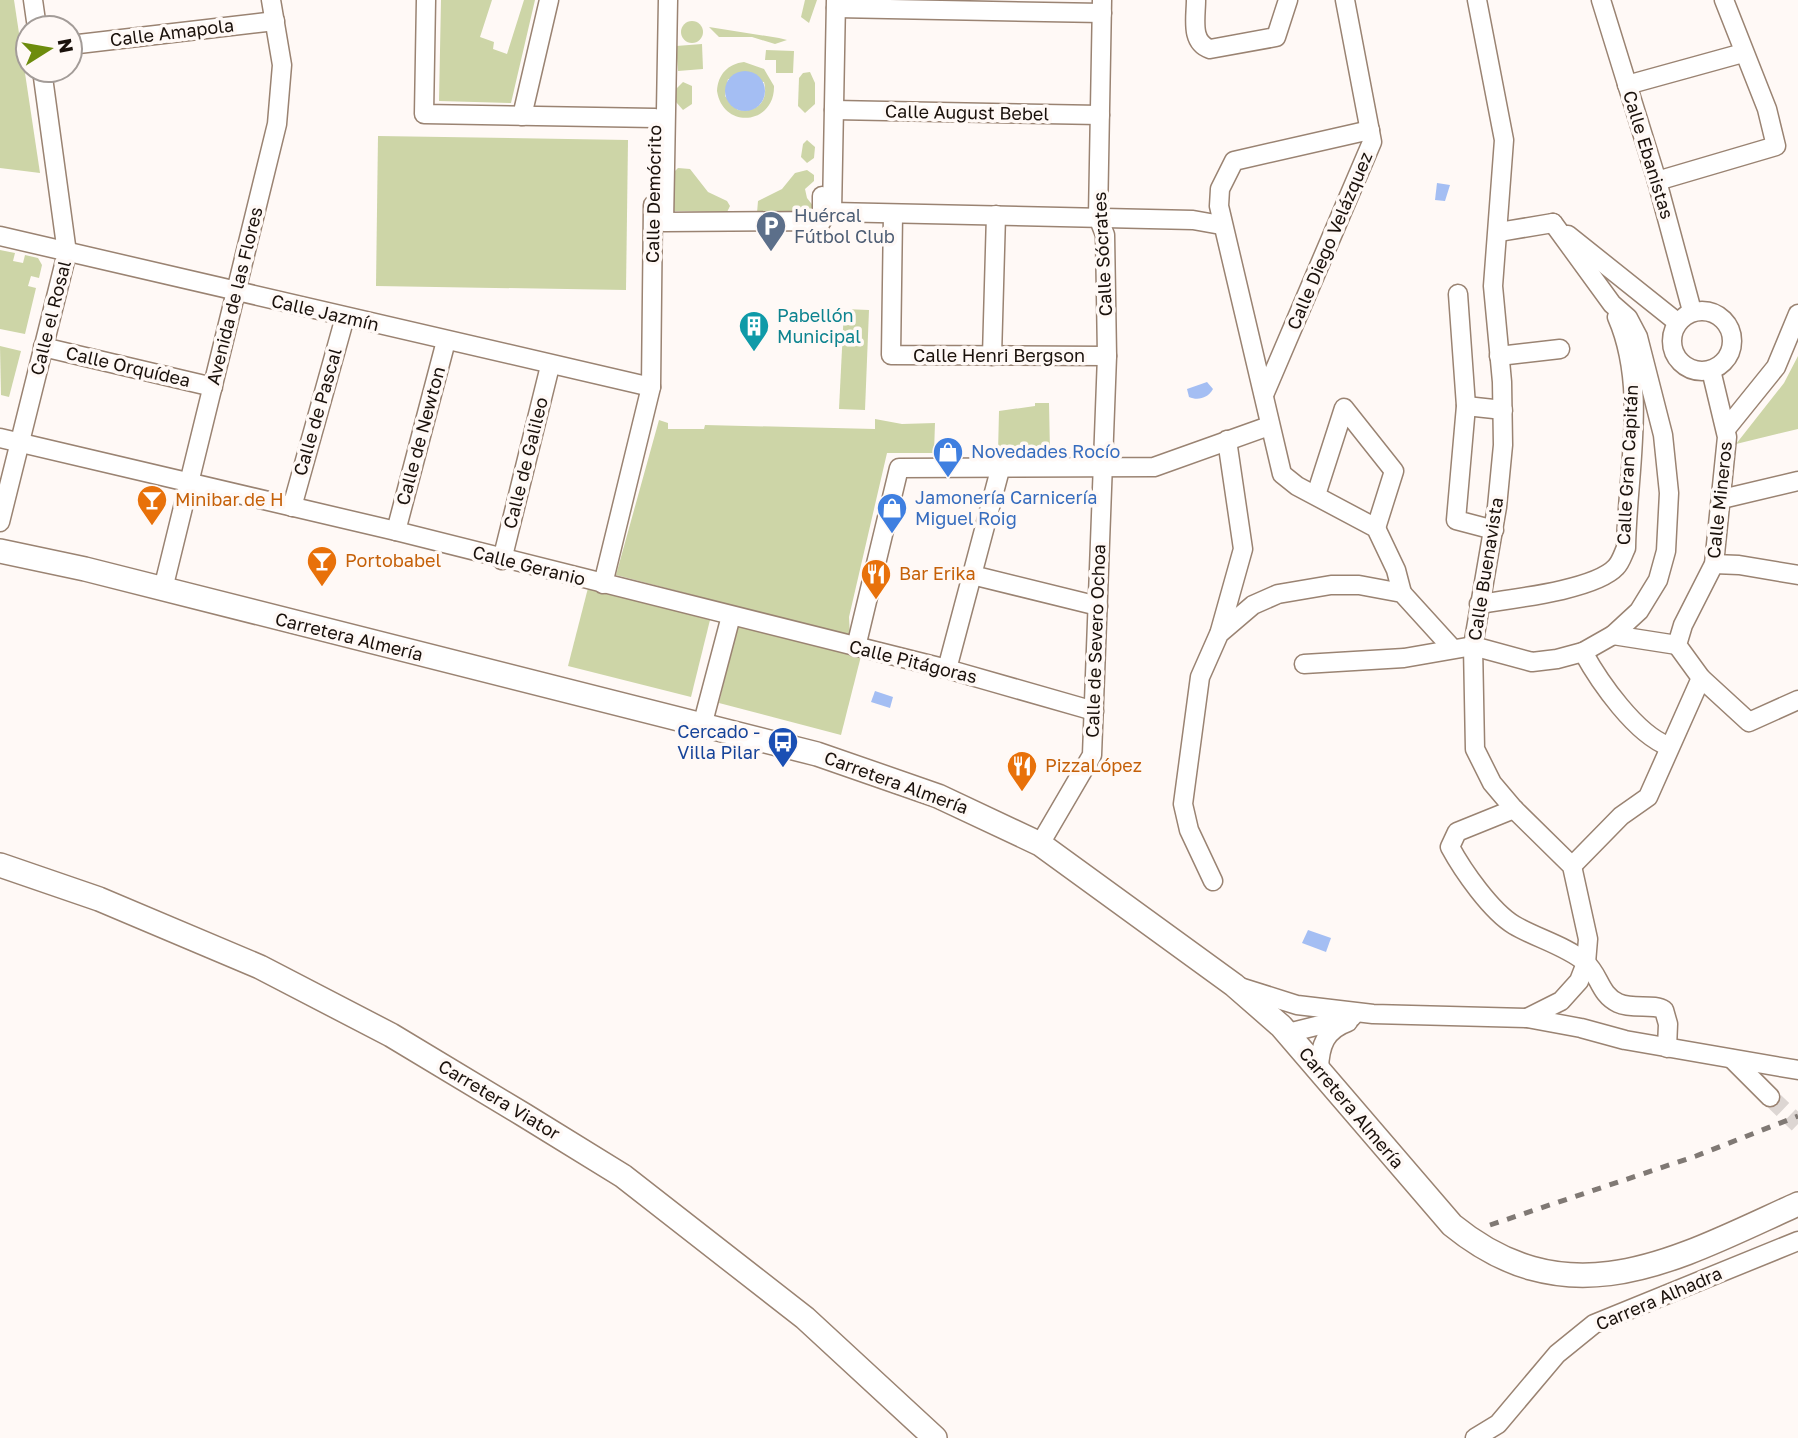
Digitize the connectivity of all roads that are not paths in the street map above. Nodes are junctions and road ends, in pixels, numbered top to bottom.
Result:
1 (271, 0) edge
2 (426, 0) edge
3 (549, 0) edge
4 (657, 0) edge
5 (668, 0) edge
6 (1196, 0) edge
7 (1287, 0) edge
8 (1345, 0) edge
9 (1478, 0) edge
10 (1601, 0) edge
11 (1724, 0) edge
12 (833, 3) edge
13 (1102, 7) edge
14 (275, 21) junction
15 (84, 43) edge
16 (1743, 53) junction
17 (45, 84) edge
18 (1627, 85) junction
19 (834, 110) junction
20 (1100, 115) junction
21 (522, 116) junction
22 (654, 118) junction
23 (1370, 130) junction
24 (1657, 181) junction
25 (892, 214) junction
26 (996, 215) junction
27 (1098, 218) junction
28 (1553, 223) junction
29 (1221, 225) junction
30 (1499, 232) junction
31 (0, 236) edge
32 (67, 253) junction
33 (236, 293) junction
34 (1458, 294) dead end
35 (1612, 304) junction
36 (1798, 314) edge
37 (345, 317) junction
38 (1685, 317) junction
39 (446, 341) junction
40 (43, 347) junction
41 (1560, 349) dead end
42 (992, 356) junction
43 (1107, 356) junction
44 (1499, 356) junction
45 (550, 366) junction
46 (1711, 370) junction
47 (213, 387) junction
48 (651, 387) junction
49 (1264, 395) junction
50 (1466, 406) junction
51 (1503, 410) junction
52 (1269, 426) junction
53 (1726, 429) junction
54 (0, 438) edge
55 (1227, 440) junction
56 (20, 441) junction
57 (1101, 465) junction
58 (1001, 466) junction
59 (190, 481) junction
60 (1798, 481) edge
61 (1315, 495) junction
62 (1721, 499) junction
63 (292, 507) junction
64 (0, 522) edge
65 (1376, 528) junction
66 (1494, 530) junction
67 (396, 531) junction
68 (0, 551) edge
69 (502, 560) junction
70 (1714, 564) junction
71 (972, 575) junction
72 (1798, 575) edge
73 (603, 584) junction
74 (163, 589) junction
75 (1402, 593) junction
76 (1479, 604) junction
77 (1098, 606) junction
78 (731, 616) junction
79 (1219, 634) junction
80 (1613, 635) junction
81 (1677, 645) junction
82 (1473, 646) junction
83 (856, 647) junction
84 (1452, 648) junction
85 (1583, 652) junction
86 (1304, 664) dead end
87 (947, 669) junction
88 (1701, 678) junction
89 (1798, 700) edge
90 (1094, 711) junction
91 (702, 726) junction
92 (1668, 747) junction
93 (1514, 809) junction
94 (1040, 844) junction
95 (0, 865) edge
96 (1572, 866) junction
97 (1213, 881) dead end
98 (1586, 962) junction
99 (1234, 985) junction
100 (1323, 1008) junction
101 (1373, 1014) junction
102 (1527, 1018) junction
103 (1284, 1029) junction
104 (1667, 1048) junction
105 (1732, 1059) junction
106 (1319, 1068) junction
107 (1798, 1070) edge
108 (1770, 1097) tunnel mouth
109 (1798, 1204) edge
110 (1798, 1241) edge
111 (935, 1438) edge
112 (1475, 1438) edge

1 - 14 street, Avenida de las Flores
2 - 21 street
3 - 21 street
4 - 22 street, Calle Demócrito
5 - 12 street
6 - 7 street
8 - 23 street, Calle Diego Velázquez
9 - 30 street, Calle Buenavista
10 - 18 street, Calle Ebanistas
11 - 16 street
12 - 13 street
12 - 19 street
13 - 20 street, Calle Sócrates
14 - 15 street, Calle Amapola
14 - 33 street, Avenida de las Flores
16 - 18 street
16 - 24 street
17 - 32 street, Calle el Rosal
18 - 24 street, Calle Ebanistas
19 - 20 street, Calle August Bebel
19 - 25 street
20 - 27 street, Calle Sócrates
21 - 22 street
22 - 48 street, Calle Demócrito
23 - 29 street
23 - 49 street, Calle Diego Velázquez
24 - 38 street, Calle Ebanistas
25 - 26 street
25 - 42 street, Calle Henri Bergson
26 - 27 street
26 - 42 street
27 - 29 street
27 - 43 street, Calle Sócrates
28 - 30 street
28 - 35 street, Calle Gran Capitán
28 - 38 street
29 - 49 street
30 - 44 street, Calle Buenavista
31 - 32 street, Calle Jazmín
32 - 33 street, Calle Jazmín
32 - 40 street, Calle el Rosal
33 - 37 street, Calle Jazmín
33 - 47 street, Avenida de las Flores
34 - 50 street
35 - 76 street, Calle Gran Capitán
35 - 80 street, Calle Gran Capitán
36 - 53 street
37 - 39 street, Calle Jazmín
37 - 63 street, Calle de Pascal
38 - 46 street
38 - 46 street
39 - 45 street, Calle Jazmín
39 - 67 street, Calle de Newton
40 - 47 street, Calle Orquídea
40 - 56 street, Calle el Rosal
41 - 44 street
42 - 43 street, Calle Henri Bergson
43 - 57 street, Calle Sócrates
44 - 51 street, Calle Buenavista
45 - 48 street, Calle Jazmín
45 - 69 street, Calle de Galileo
46 - 53 street, Calle Mineros
47 - 59 street, Avenida de las Flores
48 - 73 street, Calle Demócrito
49 - 52 street
50 - 51 street
50 - 66 street
51 - 66 street, Calle Buenavista
52 - 55 street
52 - 61 street
53 - 62 street, Calle Mineros
54 - 56 street, Calle Geranio
55 - 57 street
55 - 79 street
56 - 59 street, Calle Geranio
56 - 64 street, Calle el Rosal
57 - 58 street
57 - 77 street, Calle de Severo Ochoa
58 - 71 street
58 - 83 street
59 - 63 street, Calle Geranio
59 - 74 street, Avenida de las Flores
60 - 62 street
61 - 65 street
61 - 65 street
62 - 70 street, Calle Mineros
63 - 67 street, Calle Geranio
65 - 75 street
66 - 76 street, Calle Buenavista
67 - 69 street, Calle Geranio
68 - 74 main road, Carretera Almería
69 - 73 street, Calle Geranio
70 - 72 street
70 - 81 street, Calle Mineros
71 - 77 street
71 - 87 street
73 - 78 street, Calle Geranio
74 - 91 main road, Carretera Almería
75 - 79 street
75 - 84 street
76 - 82 street, Calle Buenavista
77 - 90 street, Calle de Severo Ochoa
78 - 83 street, Calle Pitágoras
78 - 91 street
79 - 97 street
80 - 81 street
80 - 85 street
81 - 88 street
82 - 84 street
82 - 85 street
82 - 93 street, Calle Buenavista
83 - 87 street, Calle Pitágoras
84 - 86 street
85 - 92 street
87 - 90 street, Calle Pitágoras
88 - 89 street
88 - 92 street
90 - 94 street, Calle de Severo Ochoa
91 - 94 main road, Carretera Almería
92 - 96 street
93 - 96 street, Calle Buenavista
93 - 98 street
94 - 99 main road, Carretera Almería
95 - 111 main road, Carretera Viator
96 - 98 street
98 - 102 street
98 - 104 street
99 - 100 street
99 - 103 main road, Carretera Almería
100 - 101 street
100 - 103 street
101 - 102 street
101 - 103 street
101 - 106 street
102 - 104 street
103 - 106 main road, Carretera Almería
104 - 105 street
105 - 107 street
105 - 108 street
106 - 109 main road, Carretera Almería
110 - 112 street, Carrera Alhadra

